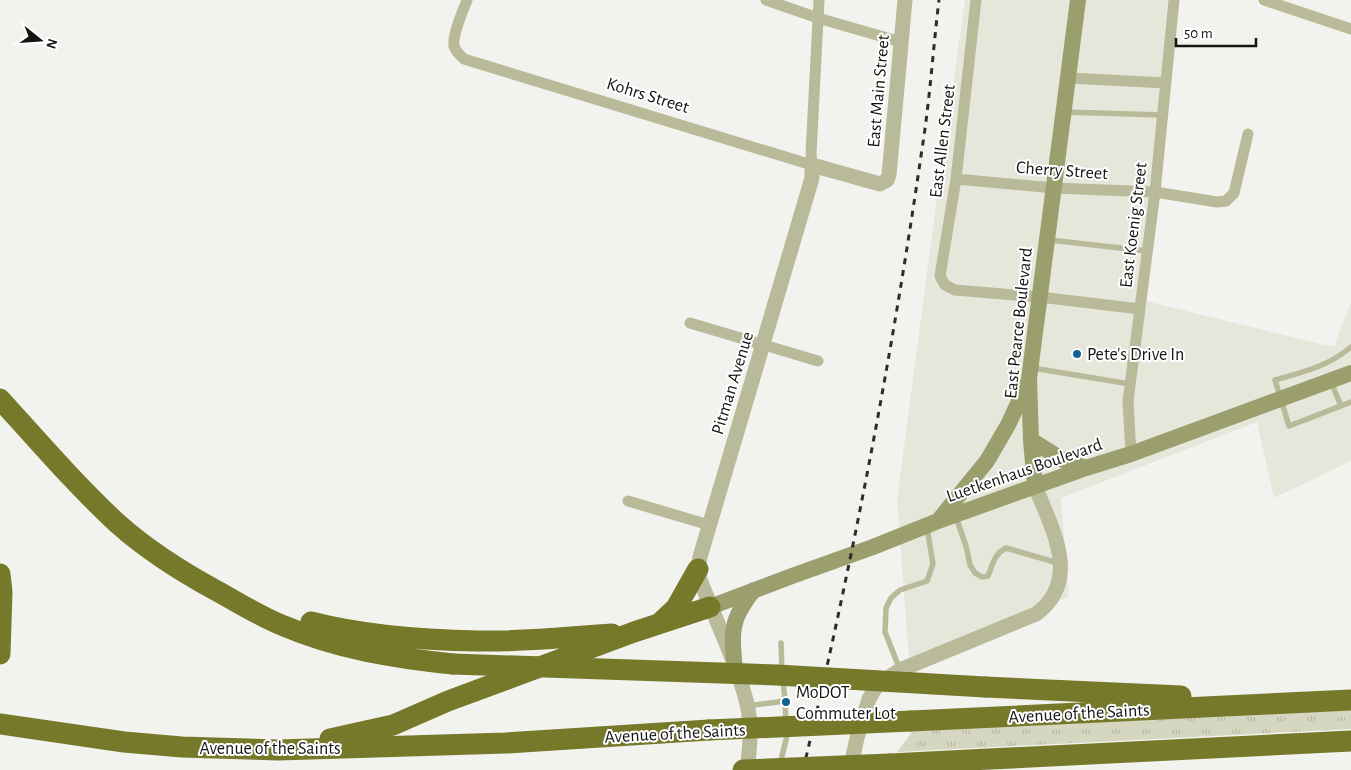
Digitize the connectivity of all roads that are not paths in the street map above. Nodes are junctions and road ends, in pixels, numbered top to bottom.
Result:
1 (467, 0) edge
2 (766, 0) edge
3 (819, 0) edge
4 (904, 0) edge
5 (976, 0) edge
6 (1078, 0) edge
7 (1174, 0) edge
8 (1264, 0) edge
9 (818, 18) junction
10 (1351, 29) edge
11 (902, 42) junction
12 (1069, 78) junction
13 (1166, 83) junction
14 (1064, 112) junction
15 (1163, 115) junction
16 (1248, 134) dead end
17 (812, 165) junction
18 (956, 179) junction
19 (883, 182) joint
20 (1054, 188) junction
21 (1155, 192) junction
22 (1047, 240) junction
23 (1147, 250) junction
24 (1040, 297) junction
25 (1140, 309) junction
26 (690, 323) dead end
27 (763, 345) junction
28 (1351, 347) edge
29 (818, 361) dead end
30 (1030, 373) junction
31 (1351, 373) edge
32 (1331, 381) junction
33 (1130, 384) junction
34 (0, 399) edge
35 (1280, 399) junction
36 (1351, 402) edge
37 (1341, 406) junction
38 (1031, 440) junction
39 (1131, 454) junction
40 (1086, 468) junction
41 (1035, 486) junction
42 (628, 501) dead end
43 (956, 515) junction
44 (932, 524) junction
45 (709, 525) junction
46 (1061, 564) junction
47 (698, 569) junction
48 (0, 574) edge
49 (754, 590) junction
50 (237, 602) junction
51 (710, 607) junction
52 (659, 624) junction
53 (634, 632) junction
54 (781, 642) dead end
55 (0, 654) edge
56 (735, 669) junction
57 (900, 670) junction
58 (1351, 700) edge
59 (784, 702) junction
60 (1318, 702) junction
61 (748, 706) junction
62 (0, 724) edge
63 (1351, 741) edge
64 (278, 750) junction
65 (745, 770) edge
66 (778, 770) edge
67 (850, 770) edge

1 - 17 street, Kohrs Street
2 - 9 street
3 - 9 street, Pitman Avenue
4 - 11 street, East Main Street
5 - 18 street, East Allen Street
6 - 12 main road, East Pearce Boulevard
7 - 13 street, East Koenig Street
8 - 10 street
9 - 11 street
9 - 17 street, Pitman Avenue
11 - 19 street, East Main Street
12 - 13 street
12 - 14 main road, East Pearce Boulevard
13 - 15 street, East Koenig Street
14 - 15 lane
14 - 20 main road, East Pearce Boulevard
15 - 21 street, East Koenig Street
16 - 21 street, Cherry Street
17 - 19 street, Kohrs Street
17 - 27 street, Pitman Avenue
18 - 20 street, Cherry Street
18 - 24 street, East Allen Street
20 - 21 street, Cherry Street
20 - 22 main road, East Pearce Boulevard
21 - 23 street, East Koenig Street
22 - 23 lane
22 - 24 main road, East Pearce Boulevard
23 - 25 street, East Koenig Street
24 - 25 street
24 - 30 main road, East Pearce Boulevard
25 - 33 street, East Koenig Street
26 - 27 street
27 - 29 street
27 - 45 street, Pitman Avenue
28 - 35 lane
30 - 33 lane
30 - 38 main road, East Pearce Boulevard
30 - 44 main road
31 - 32 main road, Luetkenhaus Boulevard
32 - 35 main road, Luetkenhaus Boulevard
32 - 37 lane
33 - 39 street, East Koenig Street
34 - 50 highway
35 - 37 lane
35 - 39 main road, Luetkenhaus Boulevard
36 - 37 lane
38 - 40 main road
38 - 41 main road, East Pearce Boulevard
39 - 40 main road, Luetkenhaus Boulevard
40 - 41 main road, Luetkenhaus Boulevard
41 - 43 main road, Luetkenhaus Boulevard
41 - 46 street, East Pearce Boulevard
42 - 45 street
43 - 44 main road, Luetkenhaus Boulevard
43 - 46 lane
44 - 49 main road, Luetkenhaus Boulevard
44 - 57 lane
45 - 47 street, Pitman Avenue
46 - 57 street, East Pearce Boulevard
47 - 51 street, Pitman Avenue
47 - 52 highway
48 - 55 highway
49 - 51 main road, Luetkenhaus Boulevard
49 - 56 main road
50 - 53 highway
50 - 60 highway, bridge
51 - 52 highway
51 - 56 street, Pitman Avenue
52 - 53 highway
53 - 64 highway
54 - 59 lane
56 - 61 street, Pitman Avenue
57 - 67 street, East Pearce Boulevard
58 - 60 highway, Avenue of the Saints
59 - 61 lane
59 - 66 lane
60 - 64 highway, Avenue of the Saints, bridge
61 - 65 street, Pitman Avenue
62 - 64 highway, Avenue of the Saints
63 - 65 highway, bridge

